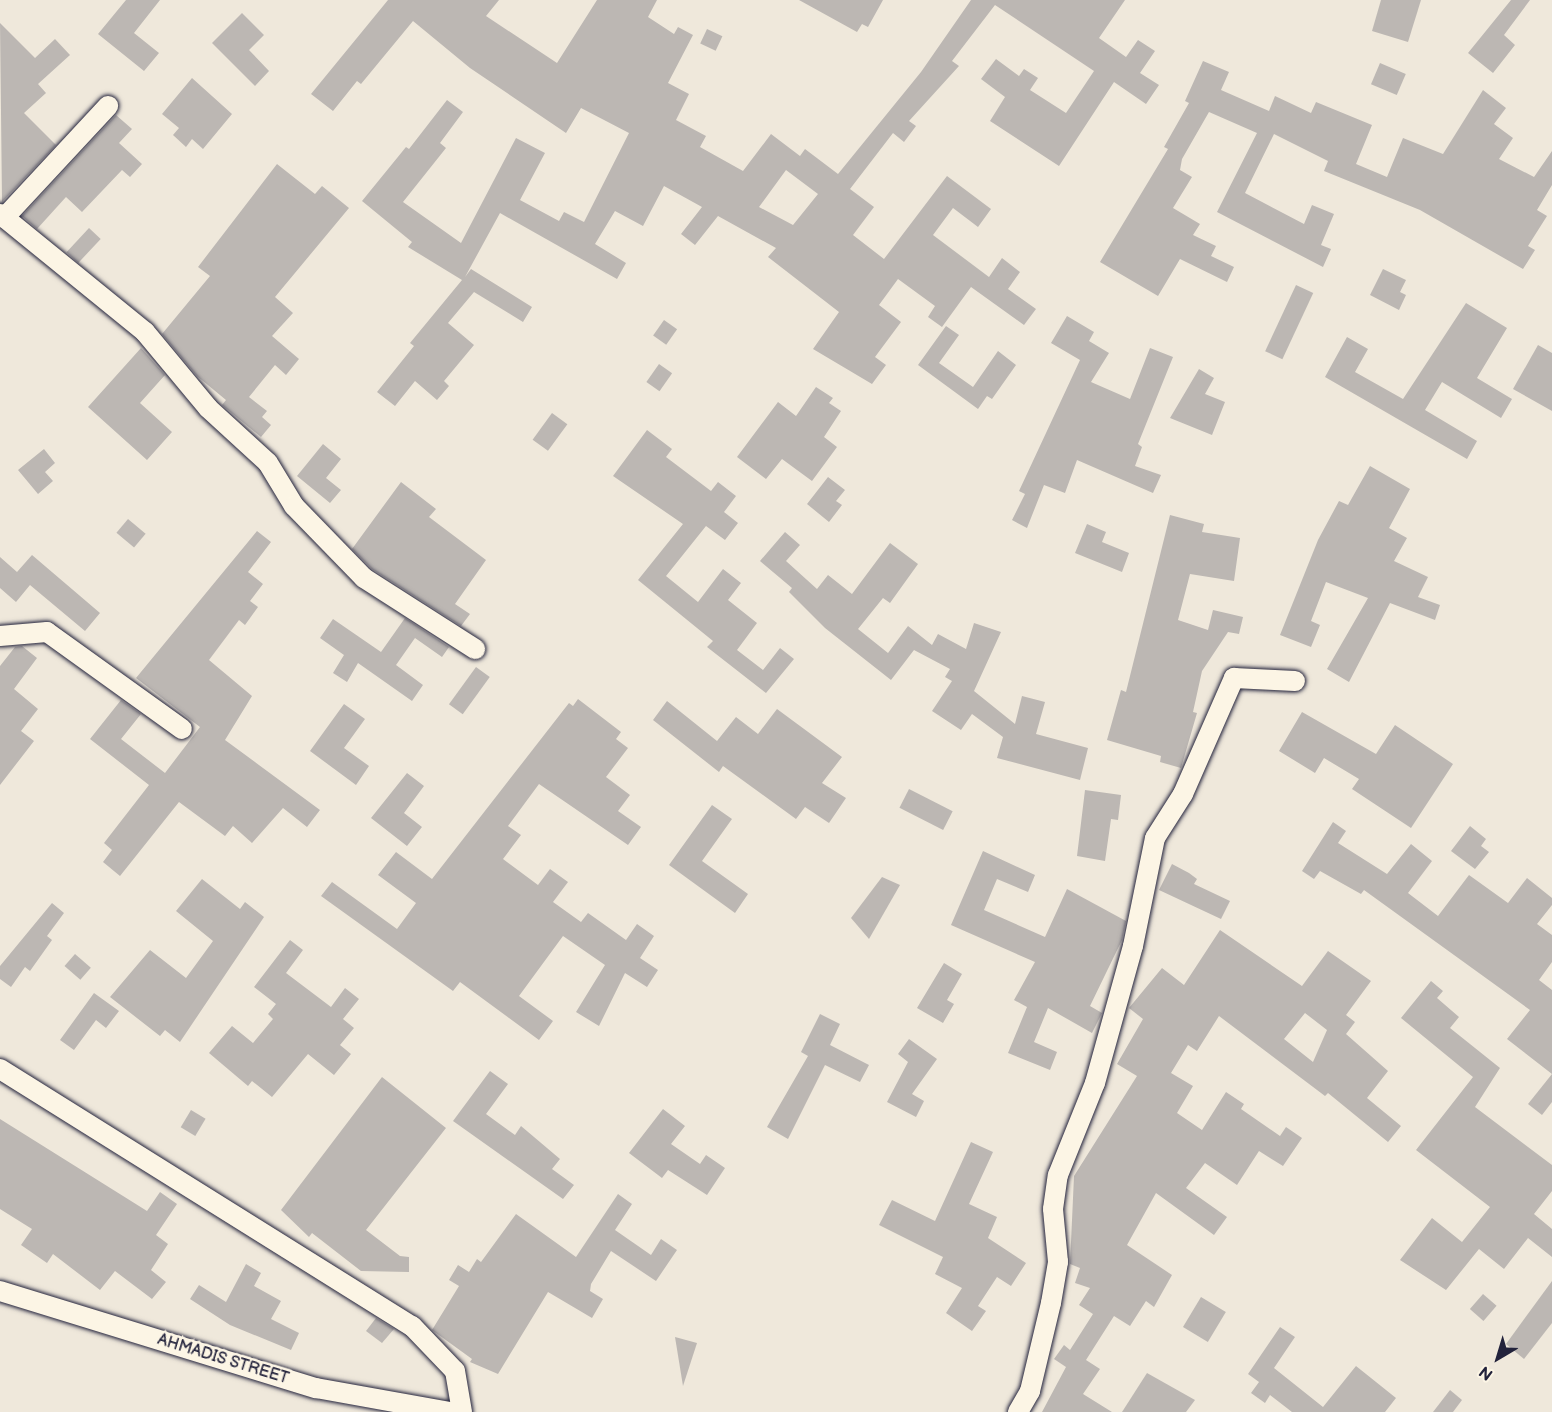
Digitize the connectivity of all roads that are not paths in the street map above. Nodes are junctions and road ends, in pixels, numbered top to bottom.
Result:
1 (108, 106) dead end
2 (2, 216) edge
3 (0, 636) edge
4 (475, 649) dead end
5 (1295, 681) dead end
6 (182, 729) dead end
7 (0, 1069) edge
8 (0, 1291) edge
9 (449, 1412) edge
10 (462, 1412) edge
11 (1018, 1412) edge

1 - 2 street
2 - 4 street
3 - 6 street
5 - 11 street
7 - 10 street
8 - 9 street, AHMADIS STREET

